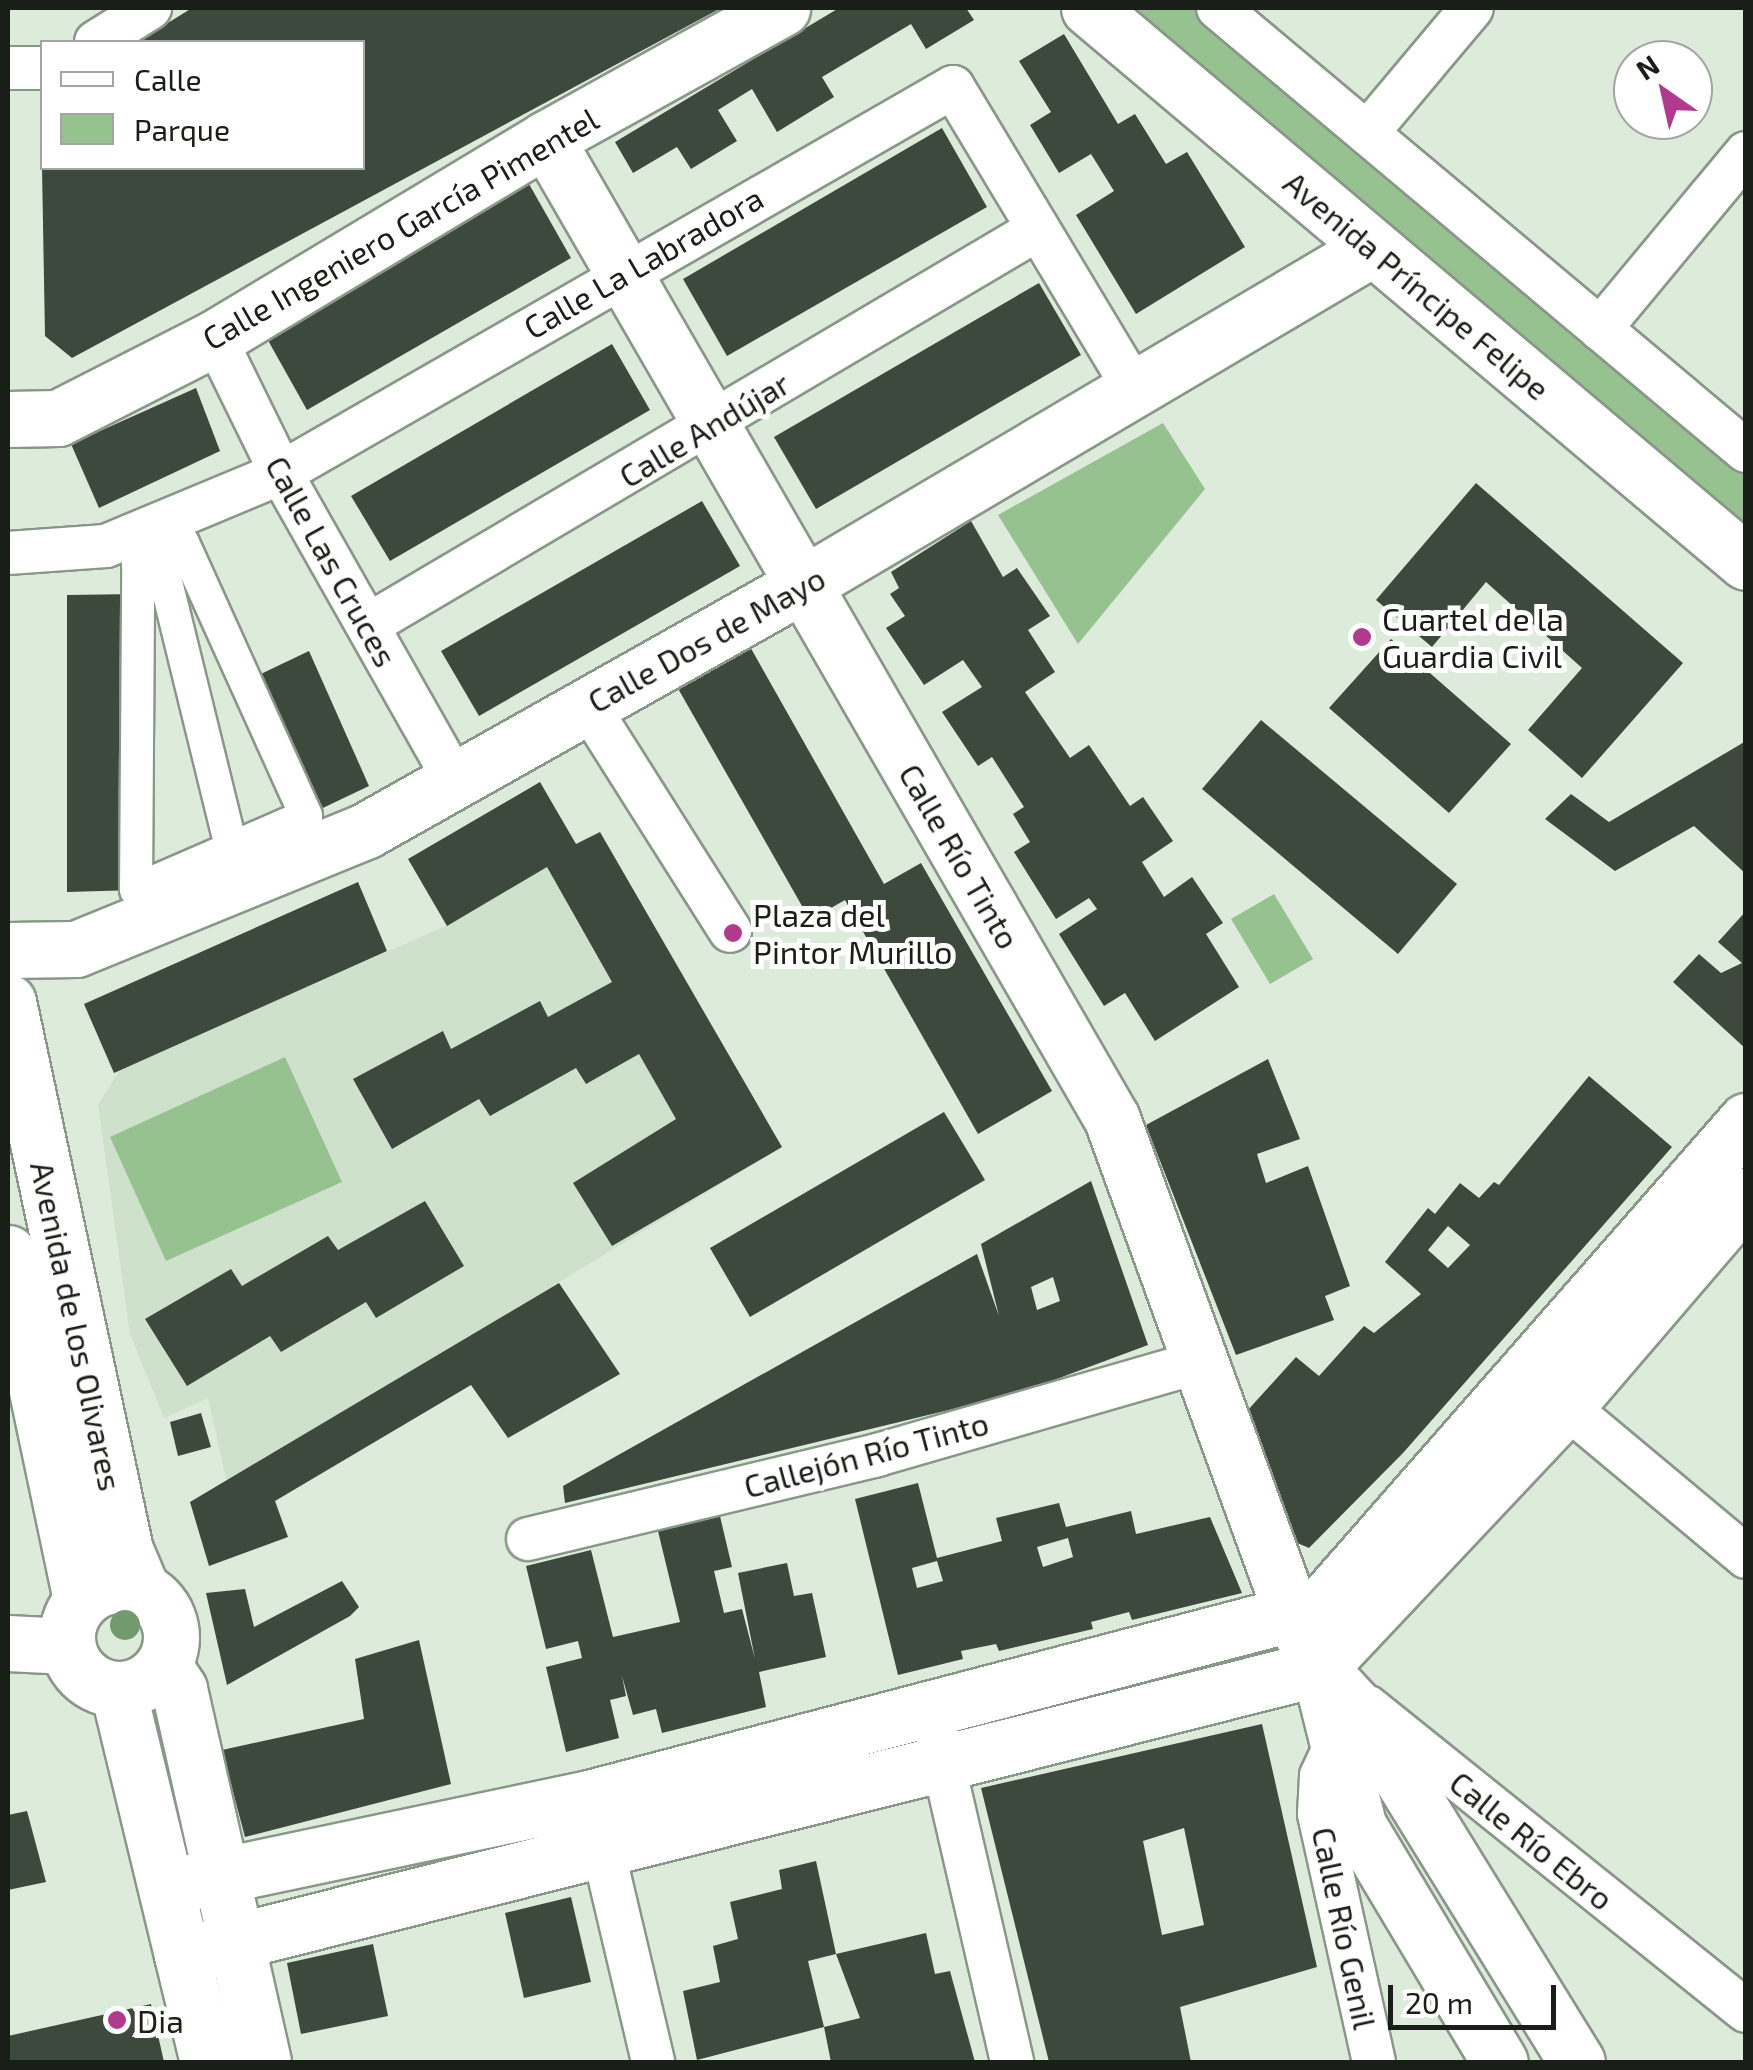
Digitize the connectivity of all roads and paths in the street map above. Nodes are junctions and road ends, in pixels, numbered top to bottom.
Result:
1 (150, 8) edge
2 (782, 8) edge
3 (1089, 8) edge
4 (1218, 8) edge
5 (1472, 8) edge
6 (99, 40) edge
7 (8, 68) edge
8 (40, 68) edge
9 (1367, 133) junction
10 (546, 139) junction
11 (1746, 153) edge
12 (1038, 229) junction
13 (1373, 248) junction
14 (622, 272) junction
15 (1600, 329) junction
16 (215, 338) junction
17 (1134, 388) junction
18 (8, 419) edge
19 (710, 426) junction
20 (1746, 451) edge
21 (281, 473) junction
22 (156, 542) junction
23 (8, 554) edge
24 (1746, 562) edge
25 (804, 584) junction
26 (368, 625) junction
27 (588, 706) junction
28 (455, 781) junction
29 (236, 868) junction
30 (730, 932) dead end
31 (8, 950) edge
32 (8, 1002) edge
33 (1746, 1122) edge
34 (1746, 1196) edge
35 (10, 1276) edge
36 (1202, 1361) junction
37 (1546, 1389) junction
38 (528, 1538) dead end
39 (1746, 1557) edge
40 (142, 1590) junction
41 (1291, 1612) junction
42 (74, 1623) junction
43 (8, 1643) edge
44 (1319, 1668) junction
45 (141, 1678) junction
46 (938, 1738) junction
47 (1339, 1738) junction
48 (596, 1822) junction
49 (220, 1876) junction
50 (167, 1887) junction
51 (235, 1945) junction
52 (182, 1955) junction
53 (1746, 2011) edge
54 (208, 2062) edge
55 (262, 2062) edge
56 (653, 2062) edge
57 (1012, 2062) edge
58 (1374, 2062) edge
59 (1500, 2062) edge
60 (1577, 2062) edge

1 - 6 street
2 - 10 street, Calle Ingeniero García Pimentel
3 - 13 street, Avenida Príncipe Felipe
4 - 9 street
5 - 9 street
7 - 8 street
9 - 15 street
10 - 14 street, Calle Río Tinto
10 - 16 street, Calle Ingeniero García Pimentel
11 - 15 street
12 - 14 street, Calle La Labradora
12 - 17 street, Calle La Labradora
12 - 19 street, Calle Andújar
13 - 17 street, Calle Dos de Mayo
13 - 24 street, Avenida Príncipe Felipe
14 - 19 street, Calle Río Tinto
14 - 21 street, Calle La Labradora
15 - 20 street
16 - 18 street, Calle Ingeniero García Pimentel
16 - 21 street, Calle Las Cruces
17 - 25 street, Calle Dos de Mayo
19 - 25 street, Calle Río Tinto
19 - 26 street, Calle Andújar
21 - 22 street, Calle La Labradora
21 - 26 street, Calle Las Cruces
22 - 23 street, Calle La Labradora
22 - 29 street
22 - 29 street
22 - 29 street
25 - 27 street, Calle Dos de Mayo
25 - 36 street, Calle Río Tinto
26 - 28 street, Calle Las Cruces
27 - 28 street, Calle Dos de Mayo
27 - 30 street
28 - 29 street, Calle Dos de Mayo
29 - 31 street, Calle Dos de Mayo
32 - 40 street, Avenida de los Olivares
33 - 37 street
34 - 37 street
35 - 42 street, Avenida de los Olivares
36 - 38 street, Callejón Río Tinto
36 - 41 street, Calle Río Tinto
37 - 39 street
37 - 41 street
37 - 44 street
40 - 42 street
40 - 45 street, Avenida de los Olivares
41 - 44 street, Calle Río Tinto
41 - 46 street
42 - 43 street
42 - 45 street, Avenida de los Olivares
44 - 46 street
44 - 47 street
44 - 53 street, Calle Río Ebro
44 - 60 street
45 - 49 street, Avenida de los Olivares
45 - 50 street, Avenida de los Olivares
46 - 48 street
46 - 57 street
47 - 58 street, Calle Río Genil
47 - 59 street
48 - 49 street
48 - 51 street
48 - 56 street
49 - 50 street
49 - 51 street, Avenida de los Olivares
50 - 52 street, Avenida de los Olivares
51 - 52 street
51 - 55 street, Avenida de los Olivares
52 - 54 street, Avenida de los Olivares

